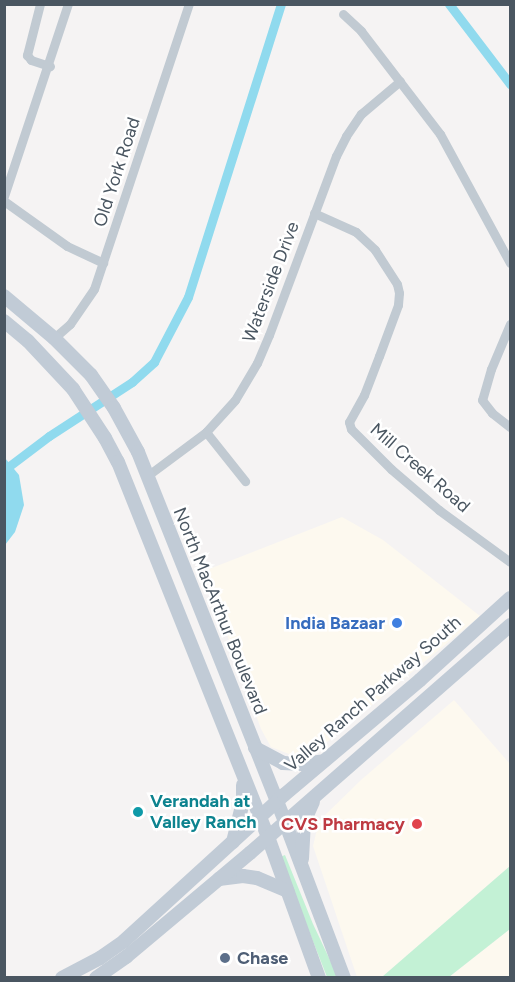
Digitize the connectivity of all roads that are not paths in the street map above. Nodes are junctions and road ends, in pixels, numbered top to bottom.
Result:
1 (40, 4) edge
2 (68, 4) edge
3 (189, 4) edge
4 (343, 14) dead end
5 (50, 66) junction
6 (400, 81) junction
7 (4, 196) edge
8 (4, 201) edge
9 (314, 213) junction
10 (510, 263) edge
11 (104, 264) junction
12 (4, 296) edge
13 (4, 321) edge
14 (510, 324) edge
15 (54, 338) junction
16 (510, 427) edge
17 (206, 432) junction
18 (147, 476) junction
19 (245, 481) dead end
20 (510, 562) edge
21 (510, 598) edge
22 (199, 608) junction
23 (179, 615) junction
24 (510, 625) edge
25 (420, 680) junction
26 (432, 696) junction
27 (255, 748) junction
28 (324, 761) junction
29 (243, 777) junction
30 (317, 795) junction
31 (276, 802) junction
32 (260, 818) junction
33 (285, 822) junction
34 (268, 837) junction
35 (233, 842) junction
36 (302, 867) junction
37 (217, 880) junction
38 (287, 891) junction
39 (69, 976) edge
40 (96, 978) edge
41 (319, 978) edge
42 (344, 978) edge

1 - 5 street
2 - 5 street
3 - 11 street, Old York Road
4 - 6 street
5 - 7 street
6 - 9 street, Waterside Drive
6 - 10 street
8 - 11 street
9 - 17 street, Waterside Drive
9 - 20 street, Mill Creek Road
11 - 15 street, Old York Road
12 - 15 main road, North MacArthur Boulevard
13 - 23 main road, North MacArthur Boulevard
14 - 16 street
15 - 18 main road, North MacArthur Boulevard
17 - 18 street, Waterside Drive
17 - 19 street
18 - 22 main road, North MacArthur Boulevard
21 - 25 main road, Valley Ranch Parkway South
22 - 23 main road
22 - 27 main road, North MacArthur Boulevard
23 - 29 main road, North MacArthur Boulevard
24 - 26 main road
25 - 26 main road
25 - 28 main road, Valley Ranch Parkway South
26 - 30 main road
27 - 28 main road
27 - 31 main road, North MacArthur Boulevard
28 - 31 main road, Valley Ranch Parkway South
29 - 32 main road, North MacArthur Boulevard
29 - 35 main road
30 - 33 main road
30 - 36 main road
31 - 32 main road, Valley Ranch Parkway South
31 - 33 main road, North MacArthur Boulevard
32 - 34 main road, North MacArthur Boulevard
32 - 35 main road, Valley Ranch Parkway South
33 - 34 main road
33 - 36 main road, North MacArthur Boulevard
34 - 37 main road
34 - 38 main road, North MacArthur Boulevard
35 - 39 main road, Valley Ranch Parkway South
36 - 42 main road, North MacArthur Boulevard
37 - 38 main road
37 - 40 main road
38 - 41 main road, North MacArthur Boulevard

